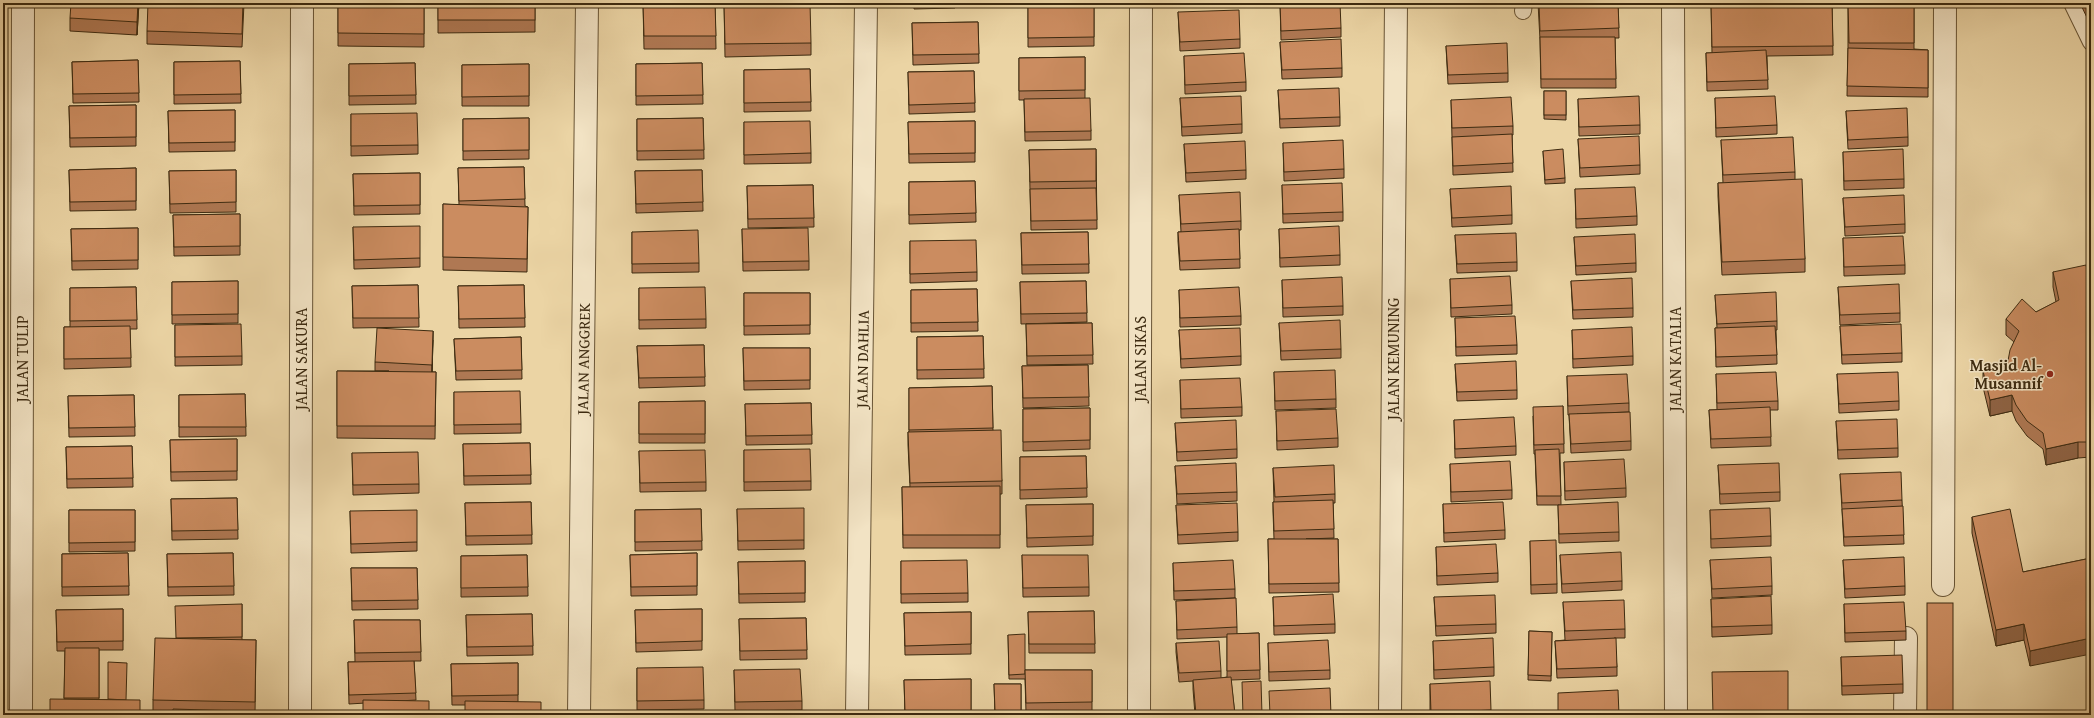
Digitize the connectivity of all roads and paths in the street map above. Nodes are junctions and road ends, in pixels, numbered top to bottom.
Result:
1 (23, 3) edge
2 (302, 3) edge
3 (587, 3) edge
4 (866, 3) edge
5 (1141, 3) edge
6 (1396, 3) edge
7 (1673, 3) edge
8 (1945, 3) edge
9 (2072, 3) edge
10 (2091, 42) edge
11 (1943, 585) dead end
12 (1906, 638) edge
13 (21, 715) edge
14 (300, 715) edge
15 (579, 715) edge
16 (857, 715) edge
17 (1139, 715) edge
18 (1390, 715) edge
19 (1676, 715) edge
20 (1905, 715) edge

1 - 13 street, JALAN TULIP
2 - 14 street, JALAN SAKURA
3 - 15 street, JALAN ANGGREK
4 - 16 street, JALAN DAHLIA
5 - 17 street, JALAN SIKAS
6 - 18 street, JALAN KEMUNING
7 - 19 street, JALAN KATALIA
8 - 11 street
9 - 10 lane
12 - 20 street

